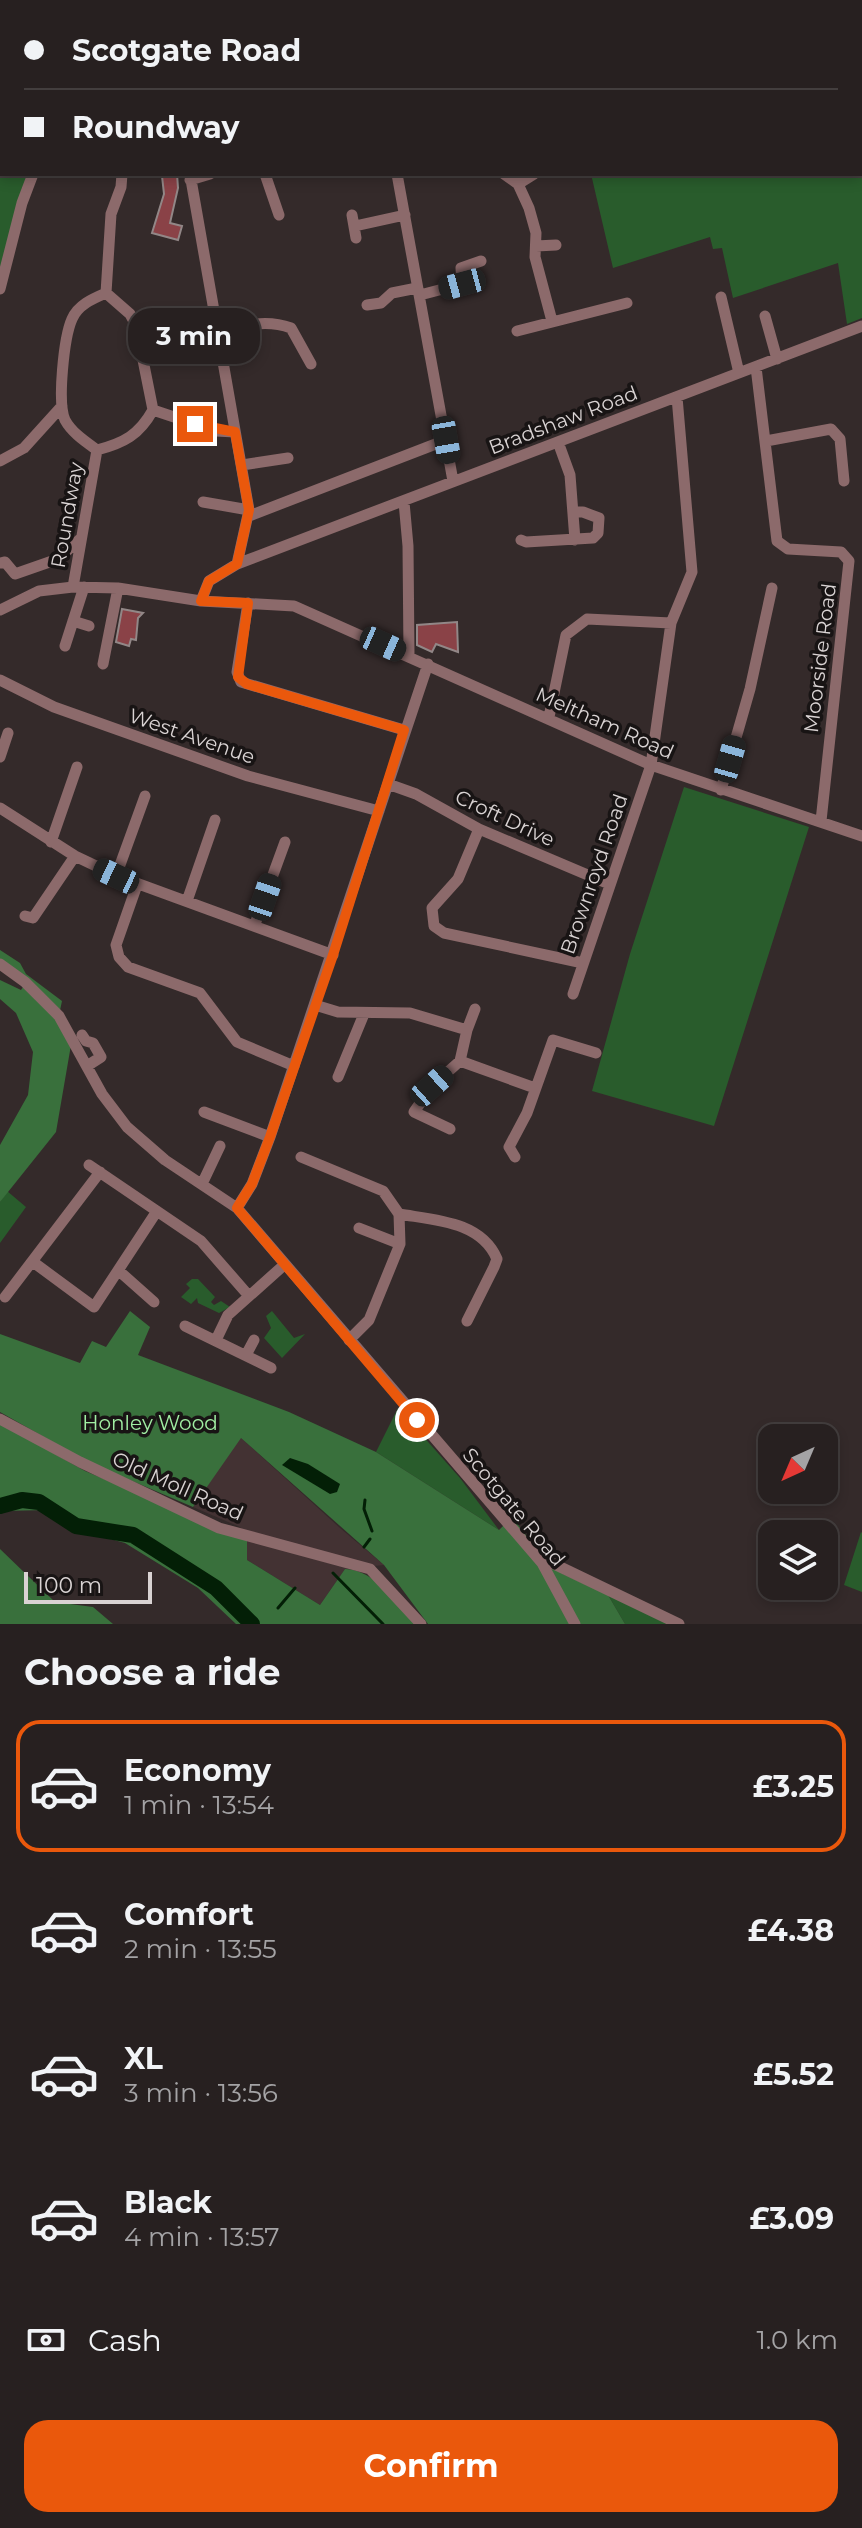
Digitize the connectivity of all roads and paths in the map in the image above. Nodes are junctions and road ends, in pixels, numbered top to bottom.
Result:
1 (32, 176) edge
2 (122, 176) edge
3 (266, 176) edge
4 (397, 176) edge
5 (507, 176) edge
6 (531, 176) edge
7 (190, 177) edge
8 (518, 184) junction
9 (279, 215) dead end
10 (405, 215) junction
11 (354, 227) dead end
12 (556, 245) dead end
13 (536, 246) junction
14 (481, 261) dead end
15 (0, 289) edge
16 (419, 292) junction
17 (106, 293) junction
18 (721, 297) dead end
19 (627, 303) dead end
20 (367, 305) dead end
21 (765, 316) dead end
22 (552, 321) junction
23 (862, 326) edge
24 (517, 331) dead end
25 (220, 333) junction
26 (777, 359) junction
27 (311, 364) dead end
28 (756, 367) junction
29 (739, 373) junction
30 (677, 397) junction
31 (62, 406) junction
32 (153, 410) junction
33 (235, 432) junction
34 (446, 440) junction
35 (766, 441) junction
36 (558, 442) junction
37 (97, 450) junction
38 (288, 458) dead end
39 (0, 461) edge
40 (242, 465) junction
41 (453, 481) junction
42 (844, 481) dead end
43 (203, 502) dead end
44 (404, 502) junction
45 (573, 512) junction
46 (249, 513) junction
47 (80, 539) junction
48 (521, 540) dead end
49 (575, 540) junction
50 (58, 559) junction
51 (0, 563) edge
52 (237, 564) junction
53 (75, 573) junction
54 (79, 587) junction
55 (118, 588) junction
56 (772, 588) dead end
57 (201, 601) junction
58 (248, 603) junction
59 (0, 610) edge
60 (73, 621) junction
61 (671, 623) junction
62 (89, 626) dead end
63 (65, 646) dead end
64 (409, 655) junction
65 (103, 664) dead end
66 (428, 664) junction
67 (0, 680) edge
68 (549, 717) junction
69 (404, 730) junction
70 (8, 733) dead end
71 (0, 757) edge
72 (651, 765) junction
73 (77, 767) dead end
74 (388, 784) junction
75 (721, 790) junction
76 (145, 796) dead end
77 (0, 808) edge
78 (379, 811) junction
79 (215, 820) dead end
80 (821, 821) junction
81 (479, 829) junction
82 (862, 836) edge
83 (51, 842) junction
84 (285, 842) dead end
85 (75, 856) junction
86 (116, 876) junction
87 (609, 884) junction
88 (137, 885) junction
89 (187, 901) junction
90 (255, 924) junction
91 (44, 929) dead end
92 (333, 955) junction
93 (583, 963) junction
94 (0, 964) edge
95 (573, 994) dead end
96 (315, 1005) junction
97 (475, 1009) dead end
98 (364, 1014) junction
99 (467, 1030) junction
100 (82, 1035) dead end
101 (596, 1053) dead end
102 (460, 1061) junction
103 (87, 1066) junction
104 (294, 1066) junction
105 (338, 1077) dead end
106 (535, 1088) junction
107 (204, 1112) dead end
108 (450, 1129) dead end
109 (270, 1137) junction
110 (220, 1146) dead end
111 (301, 1157) dead end
112 (515, 1157) dead end
113 (89, 1165) dead end
114 (100, 1172) junction
115 (202, 1184) junction
116 (237, 1208) junction
117 (157, 1211) junction
118 (399, 1214) junction
119 (359, 1228) dead end
120 (400, 1244) junction
121 (33, 1262) junction
122 (284, 1265) junction
123 (119, 1271) junction
124 (249, 1296) junction
125 (5, 1297) dead end
126 (154, 1302) dead end
127 (467, 1321) dead end
128 (185, 1326) dead end
129 (216, 1340) junction
130 (254, 1340) dead end
131 (349, 1340) junction
132 (246, 1355) junction
133 (271, 1368) dead end
134 (0, 1419) edge
135 (542, 1563) junction
136 (421, 1624) edge
137 (575, 1624) edge
138 (679, 1624) edge

1 - 15 street
2 - 17 street
3 - 9 street
4 - 10 street
5 - 8 street
6 - 8 street
7 - 25 street
8 - 13 street
10 - 11 street
10 - 16 street
12 - 13 street
13 - 22 street
14 - 16 street
16 - 20 street
16 - 34 street
17 - 31 street
17 - 32 street
18 - 29 street
19 - 22 street
21 - 26 street
22 - 24 street
23 - 26 street, Bradshaw Road
25 - 27 street
25 - 33 street
26 - 28 street, Bradshaw Road
28 - 29 street, Bradshaw Road
28 - 35 street, Moorside Road
29 - 30 street, Bradshaw Road
30 - 36 street, Bradshaw Road
30 - 61 street, Brownroyd Road
31 - 37 street, Roundway
31 - 39 street
32 - 33 street
32 - 37 street, Roundway
33 - 40 street
34 - 41 street
34 - 46 street
35 - 42 street
35 - 80 street, Moorside Road
36 - 41 street, Bradshaw Road
36 - 45 street
37 - 47 street, Roundway
38 - 40 street
40 - 46 street
41 - 44 street, Bradshaw Road
43 - 46 street
44 - 52 street, Bradshaw Road
44 - 64 street
45 - 49 street
45 - 49 street
46 - 52 street
47 - 50 street
47 - 53 street, Roundway
48 - 49 street
50 - 51 street
50 - 53 street
52 - 57 street, Bradshaw Road
53 - 54 street, Roundway
54 - 55 street, Meltham Road
54 - 59 street, Meltham Road
54 - 60 street, Roundway
55 - 57 street, Meltham Road
55 - 65 street
56 - 75 street
57 - 58 street, Meltham Road
58 - 64 street, Meltham Road
58 - 69 street
60 - 62 street
60 - 63 street, Roundway
61 - 68 street
61 - 72 street, Brownroyd Road
64 - 66 street, Meltham Road
66 - 68 street, Meltham Road
66 - 69 street
67 - 78 street, West Avenue
68 - 72 street, Meltham Road
69 - 74 street
70 - 71 street
72 - 75 street, Meltham Road
72 - 87 street, Brownroyd Road
73 - 83 street
74 - 78 street
74 - 81 street, Croft Drive
75 - 80 street, Meltham Road
76 - 86 street
77 - 83 street
78 - 92 street
79 - 89 street
80 - 82 street, Meltham Road
81 - 87 street, Croft Drive
81 - 93 street
83 - 85 street
84 - 90 street
85 - 86 street
85 - 91 street
86 - 88 street
87 - 93 street, Brownroyd Road
88 - 89 street
88 - 104 street
89 - 90 street
90 - 92 street
92 - 96 street
93 - 95 street, Brownroyd Road
94 - 103 street, Scotgate Road
96 - 98 street
96 - 104 street
97 - 99 street
98 - 99 street
98 - 105 street
99 - 102 street
100 - 103 street
101 - 106 street
102 - 106 street
102 - 108 street
103 - 115 street, Scotgate Road
104 - 109 street
106 - 112 street
107 - 109 street
109 - 116 street
110 - 115 street
111 - 118 street
113 - 114 street
114 - 117 street
114 - 121 street
115 - 116 street, Scotgate Road
116 - 122 street, Scotgate Road
117 - 123 street
117 - 124 street
118 - 120 street
118 - 127 street
119 - 120 street
120 - 131 street
121 - 123 street
121 - 125 street
122 - 124 street
122 - 131 street, Scotgate Road
123 - 126 street
124 - 129 street
128 - 129 street
129 - 132 street
130 - 132 street
131 - 135 street, Scotgate Road
132 - 133 street
134 - 136 street, Old Moll Road
135 - 137 street, Scotgate Road
135 - 138 street

